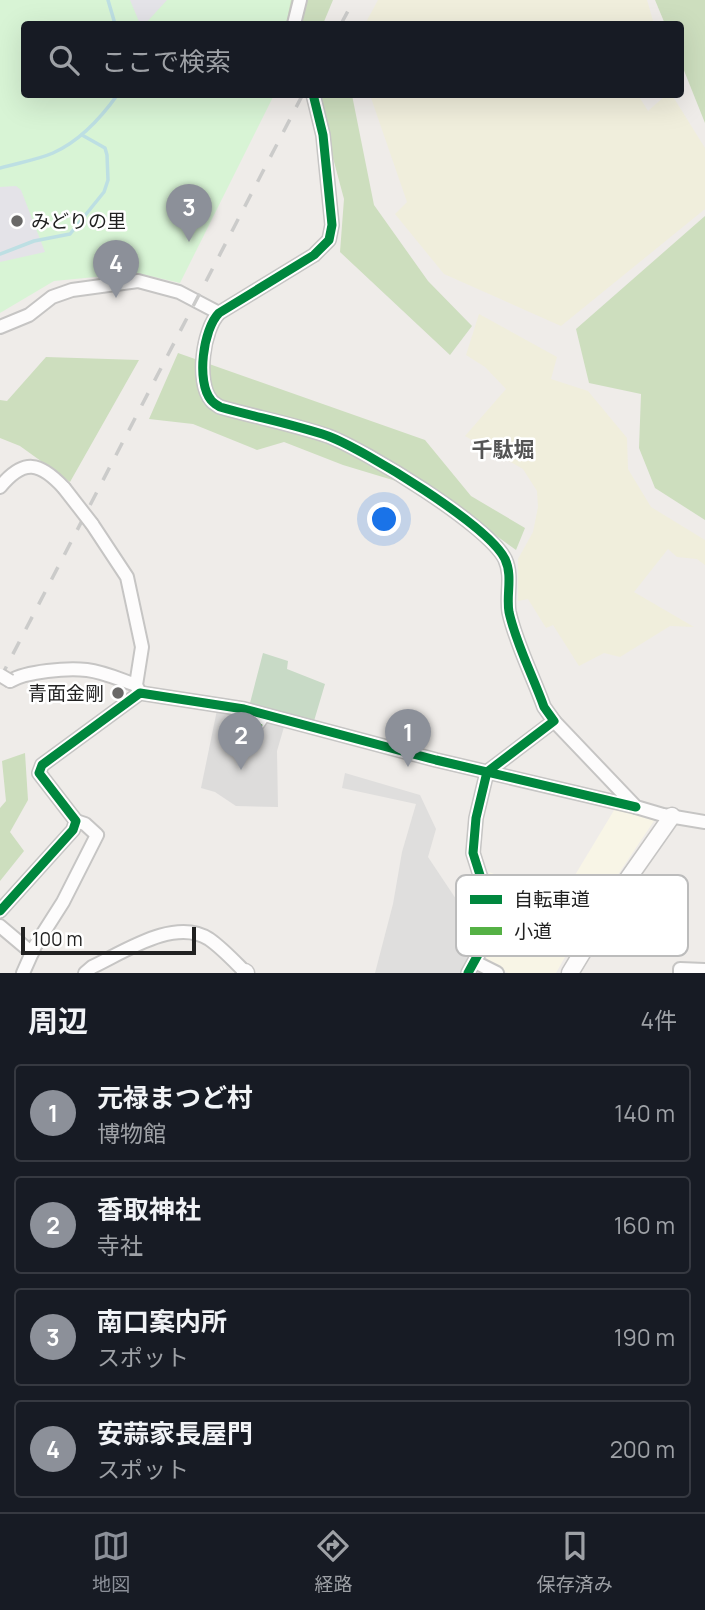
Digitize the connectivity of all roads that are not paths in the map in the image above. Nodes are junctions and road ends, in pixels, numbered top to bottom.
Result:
1 (300, 0) edge
2 (295, 21) edge
3 (314, 98) edge
4 (219, 313) junction
5 (0, 327) edge
6 (0, 488) edge
7 (5, 678) edge
8 (138, 689) junction
9 (267, 714) junction
10 (554, 720) junction
11 (240, 752) dead end
12 (487, 772) junction
13 (636, 807) junction
14 (672, 816) junction
15 (76, 821) junction
16 (705, 821) edge
17 (480, 875) edge
18 (630, 875) edge
19 (0, 911) edge
20 (0, 926) edge
21 (32, 953) junction
22 (580, 956) edge
23 (471, 968) edge
24 (705, 970) edge
25 (23, 973) edge
26 (85, 973) edge
27 (245, 973) edge
28 (497, 973) edge
29 (570, 973) edge
30 (680, 973) edge

1 - 2 street
3 - 4 street
4 - 5 street
4 - 10 street
6 - 8 street, bridge
7 - 8 street
8 - 9 street
8 - 15 street
9 - 11 street
9 - 12 street
10 - 12 street
10 - 13 street
12 - 13 street
12 - 17 street
13 - 14 street
14 - 16 street
14 - 18 street
15 - 19 street
15 - 21 street
20 - 21 street
21 - 25 street
22 - 29 street
23 - 28 street
24 - 30 street
26 - 27 street

